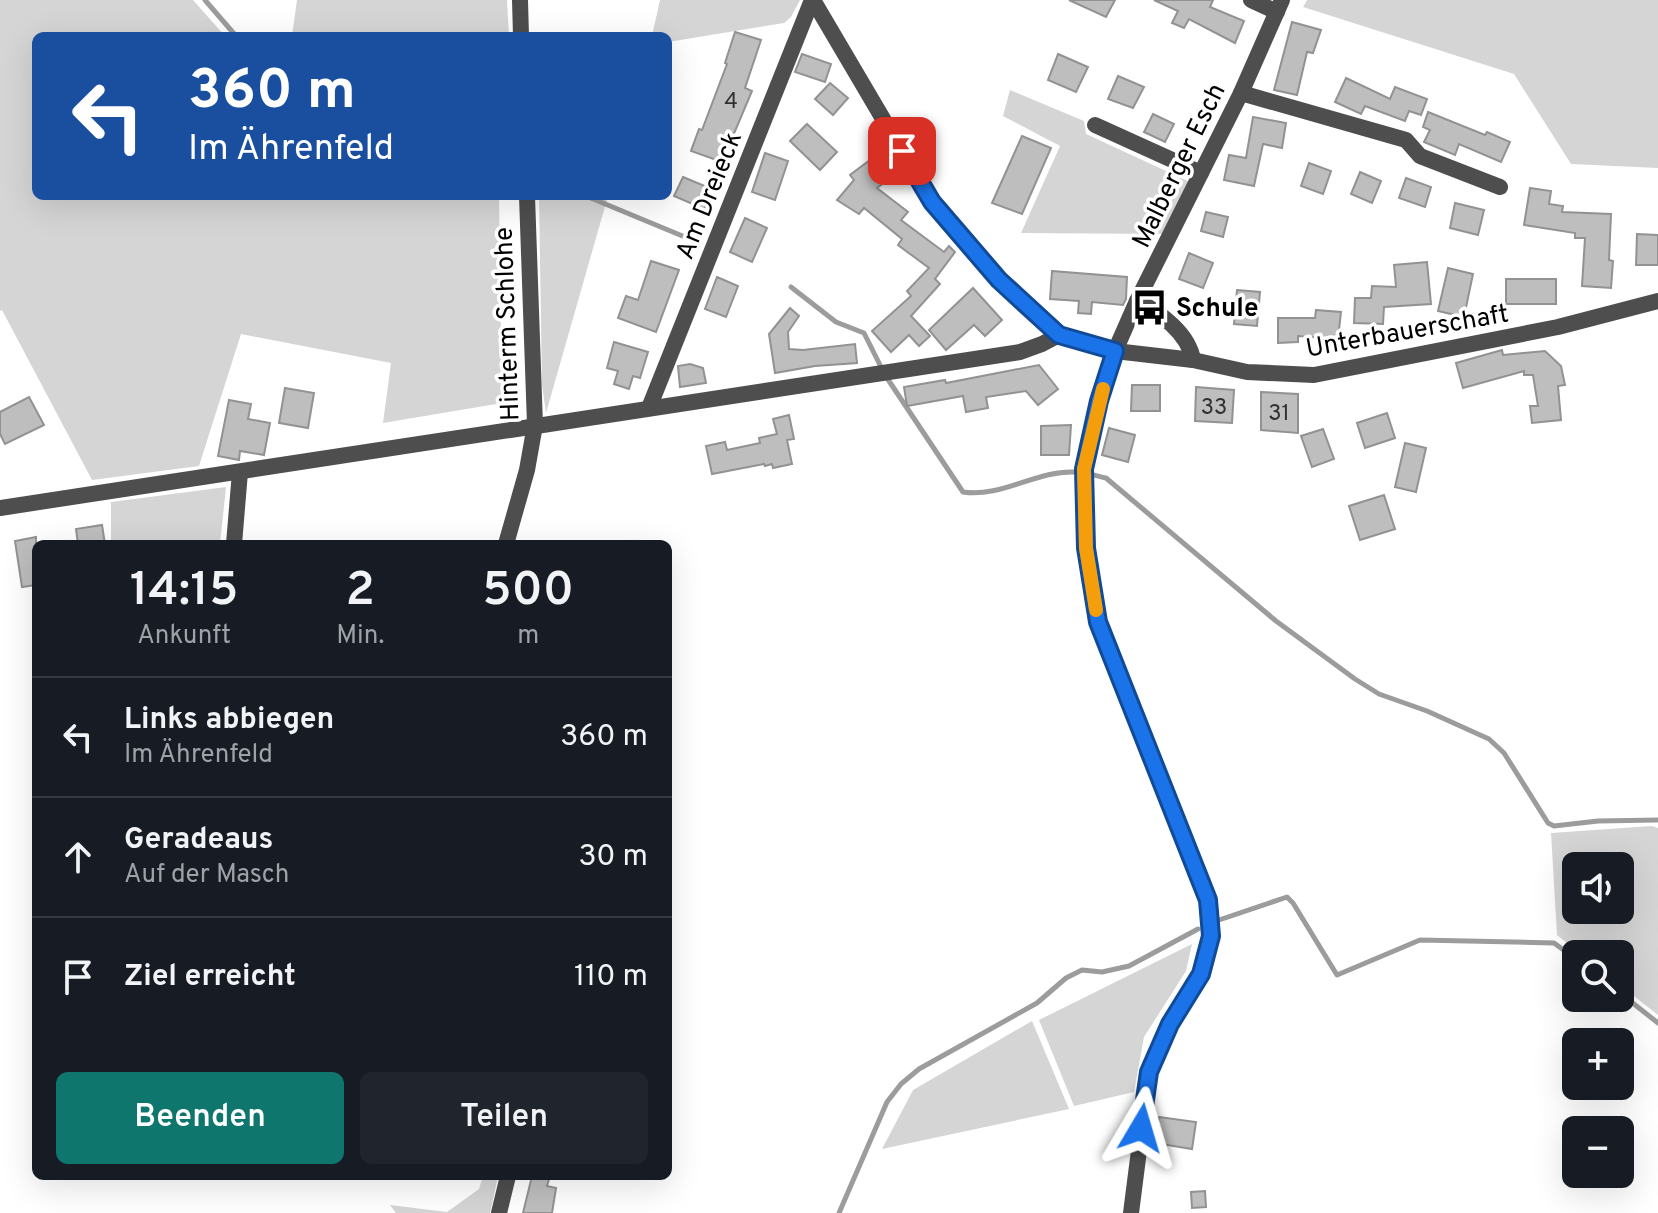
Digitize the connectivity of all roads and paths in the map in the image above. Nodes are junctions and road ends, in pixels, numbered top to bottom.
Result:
1 (520, 0) edge
2 (812, 0) edge
3 (1251, 0) edge
4 (1280, 6) edge
5 (521, 32) edge
6 (1241, 93) junction
7 (1095, 125) dead end
8 (1201, 173) junction
9 (1500, 187) dead end
10 (527, 200) edge
11 (1137, 301) junction
12 (1658, 301) edge
13 (1059, 335) junction
14 (1115, 351) junction
15 (1193, 360) junction
16 (649, 408) junction
17 (535, 425) junction
18 (240, 472) junction
19 (0, 508) edge
20 (234, 540) edge
21 (507, 540) edge
22 (507, 1180) edge
23 (499, 1213) edge
24 (1131, 1213) edge

1 - 5 street
2 - 13 street
2 - 16 street, Am Dreieck
3 - 4 street
4 - 6 street, Malberger Esch
6 - 8 street, Malberger Esch
6 - 9 street
7 - 8 street
8 - 11 street, Malberger Esch
10 - 17 street, Hinterm Schlohe
11 - 14 street, Malberger Esch
11 - 15 street
12 - 15 street, Unterbauerschaft
13 - 14 street, Unterbauerschaft
13 - 16 street
14 - 15 street, Unterbauerschaft
14 - 24 street, Malberger Esch
16 - 17 street
17 - 18 street
17 - 21 street, Hinterm Schlohe
18 - 19 street
18 - 20 street
22 - 23 street

